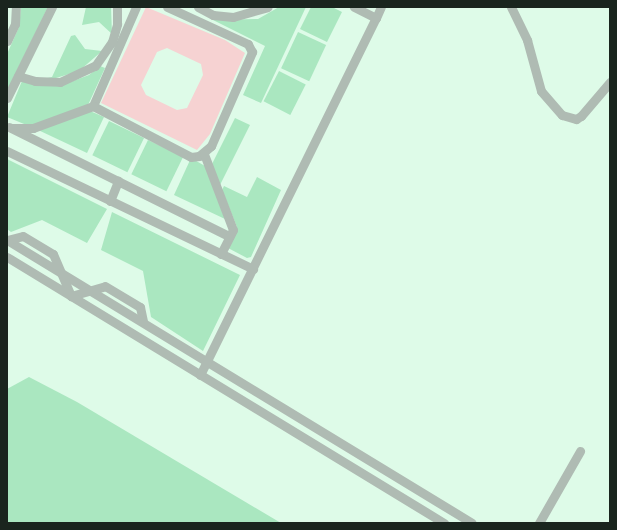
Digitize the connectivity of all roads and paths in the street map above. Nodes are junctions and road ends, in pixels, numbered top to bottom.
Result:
1 (16, 7) edge
2 (52, 7) edge
3 (167, 7) edge
4 (198, 7) edge
5 (268, 7) edge
6 (354, 7) edge
7 (381, 7) edge
8 (511, 7) edge
9 (135, 8) edge
10 (117, 9) edge
11 (364, 9) edge
12 (376, 18) junction
13 (7, 41) edge
14 (18, 76) junction
15 (610, 82) edge
16 (7, 98) edge
17 (93, 106) junction
18 (8, 127) edge
19 (7, 151) edge
20 (204, 154) junction
21 (118, 181) junction
22 (110, 201) junction
23 (229, 236) junction
24 (7, 240) edge
25 (221, 254) junction
26 (7, 257) edge
27 (253, 269) junction
28 (63, 274) junction
29 (90, 290) junction
30 (71, 296) junction
31 (208, 361) junction
32 (200, 375) junction
33 (580, 451) dead end
34 (444, 523) edge
35 (472, 523) edge
36 (539, 523) edge

1 - 13 lane
2 - 14 lane
3 - 20 lane
4 - 5 lane
6 - 11 lane
7 - 12 lane
8 - 15 lane
9 - 10 lane
9 - 17 lane
10 - 14 lane
11 - 12 lane
12 - 27 lane
14 - 16 lane
17 - 18 lane
17 - 20 lane
18 - 21 lane
19 - 22 lane
20 - 23 lane
21 - 22 lane
21 - 23 lane
22 - 25 lane
23 - 25 lane
24 - 28 lane
25 - 27 lane
26 - 30 lane
27 - 31 lane
28 - 29 lane
28 - 30 lane
29 - 30 lane
29 - 31 lane
30 - 32 lane
31 - 32 lane
31 - 35 lane
32 - 34 lane
33 - 36 lane

